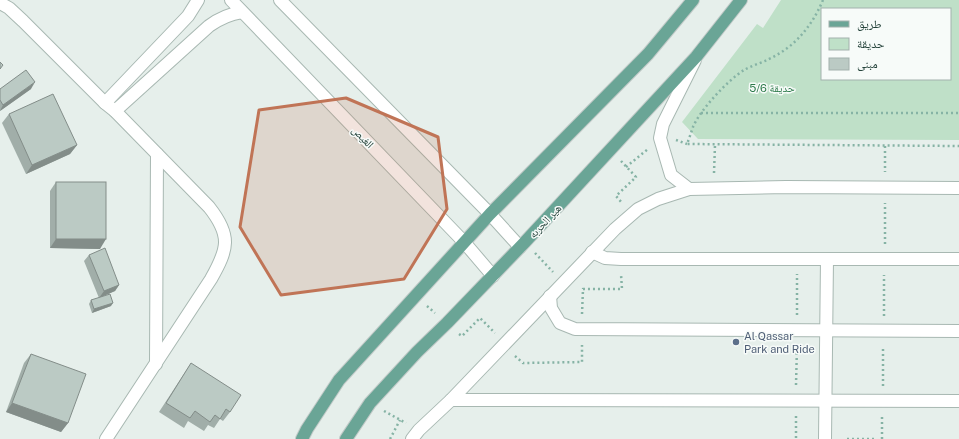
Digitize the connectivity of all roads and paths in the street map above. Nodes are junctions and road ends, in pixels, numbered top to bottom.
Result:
1 (198, 0) edge
2 (231, 0) edge
3 (280, 0) edge
4 (693, 0) edge
5 (741, 0) edge
6 (823, 0) edge
7 (0, 3) edge
8 (242, 12) junction
9 (696, 57) junction
10 (105, 103) junction
11 (116, 112) junction
12 (701, 113) junction
13 (959, 113) edge
14 (715, 145) junction
15 (885, 146) junction
16 (959, 146) edge
17 (610, 150) junction
18 (157, 154) junction
19 (885, 187) junction
20 (959, 188) edge
21 (689, 189) junction
22 (714, 189) junction
23 (490, 214) junction
24 (631, 215) junction
25 (464, 242) junction
26 (520, 247) junction
27 (592, 252) junction
28 (621, 259) junction
29 (797, 259) junction
30 (826, 259) junction
31 (959, 259) edge
32 (885, 260) junction
33 (493, 276) junction
34 (550, 296) junction
35 (582, 330) junction
36 (797, 330) junction
37 (826, 330) junction
38 (883, 330) junction
39 (959, 331) edge
40 (514, 354) dead end
41 (156, 364) junction
42 (450, 400) junction
43 (796, 400) junction
44 (826, 400) junction
45 (882, 401) junction
46 (959, 401) edge
47 (370, 403) junction
48 (400, 420) junction
49 (415, 435) edge
50 (106, 439) edge
51 (302, 439) edge
52 (346, 439) edge
53 (390, 439) edge
54 (796, 439) edge
55 (825, 439) edge
56 (847, 439) edge
57 (874, 439) edge
58 (882, 439) edge

1 - 10 street
2 - 8 street, الغيص
3 - 23 street
4 - 23 main road
5 - 9 main road, هير الحربه
6 - 12 path
7 - 10 street
8 - 11 street
8 - 25 street, الغيص
9 - 17 main road, هير الحربه
9 - 21 street
10 - 11 street
11 - 18 street
12 - 13 path
12 - 14 path
14 - 15 path
14 - 22 path
15 - 16 path
15 - 19 path
17 - 24 path
17 - 26 main road, هير الحربه
18 - 41 street
18 - 41 street
19 - 20 street
19 - 22 street
19 - 32 path
21 - 22 street
21 - 24 street
23 - 25 main road
23 - 26 street
24 - 27 street
25 - 33 street, الغيص
25 - 51 main road
26 - 33 main road, هير الحربه
27 - 28 street
27 - 34 street
28 - 29 street
28 - 35 path
29 - 30 street
29 - 36 path
30 - 32 street
30 - 37 street
31 - 32 street
32 - 38 path
33 - 47 main road, هير الحربه
34 - 35 street
34 - 42 street
35 - 36 street
35 - 40 path
36 - 37 street
36 - 43 path
37 - 38 street
37 - 44 street
38 - 39 street
38 - 45 path
41 - 50 street
42 - 43 street
42 - 49 street
43 - 44 street
43 - 54 path
44 - 45 street
44 - 55 street
45 - 46 street
45 - 58 path
47 - 48 path
47 - 52 main road, هير الحربه
48 - 49 path
48 - 53 path
56 - 57 path

